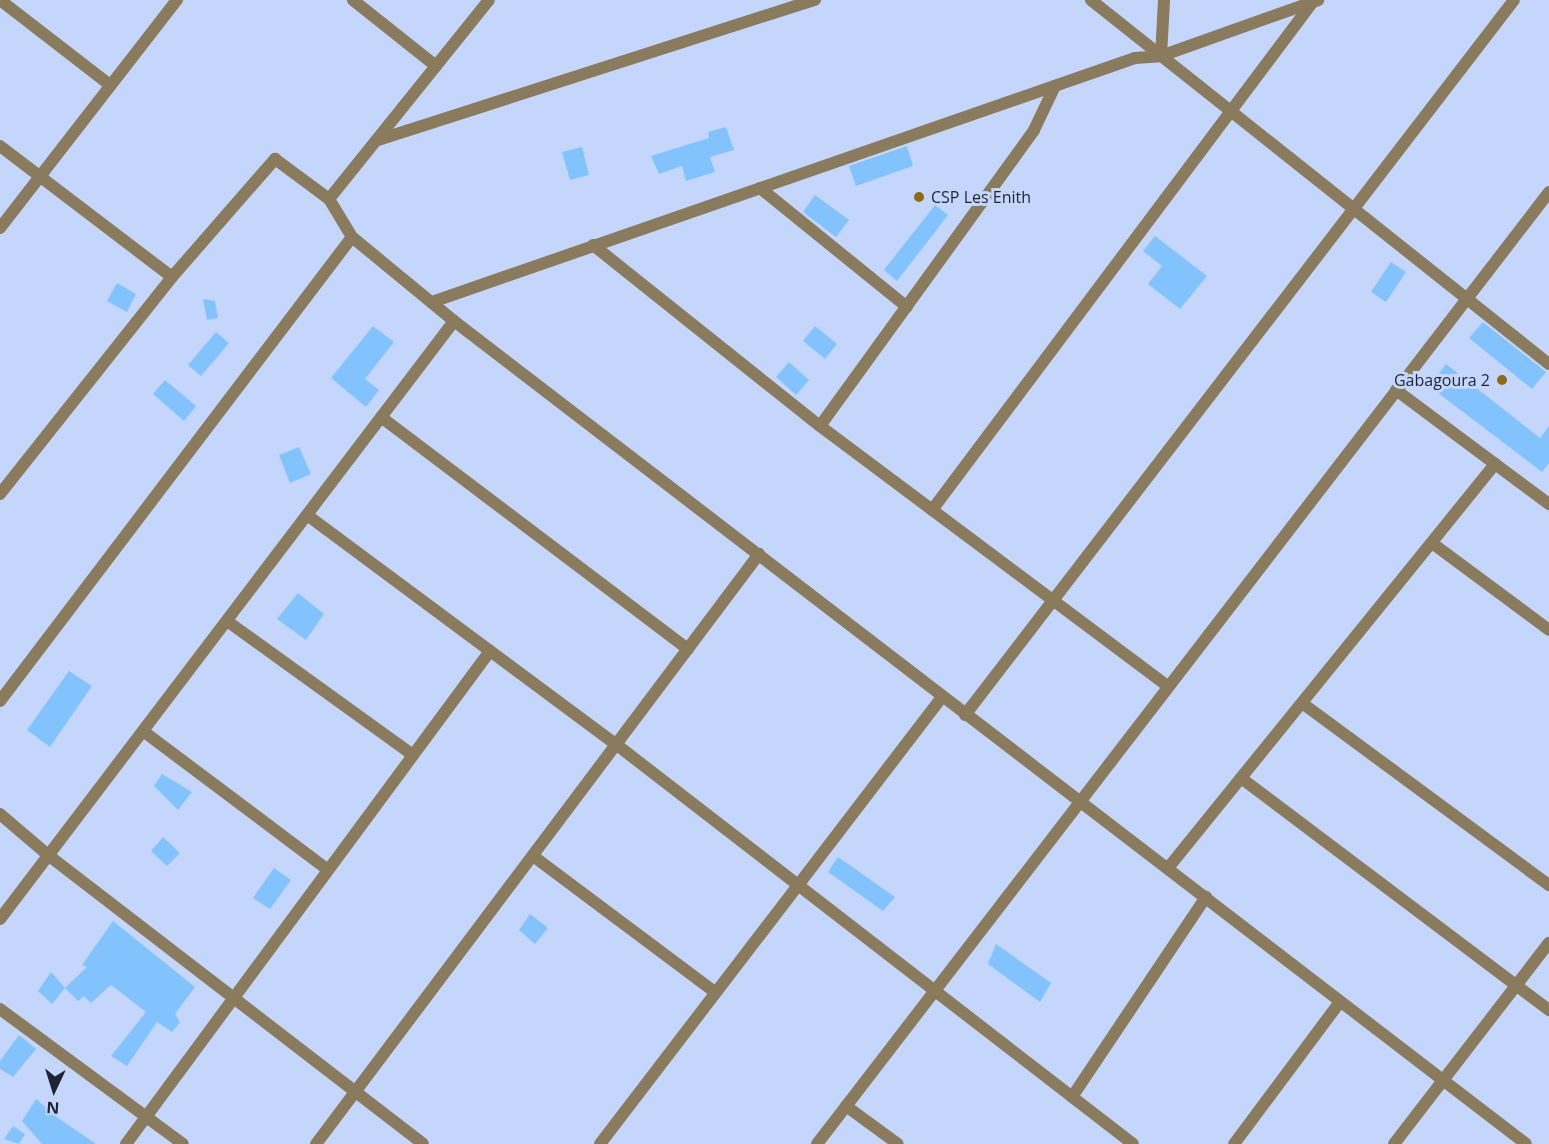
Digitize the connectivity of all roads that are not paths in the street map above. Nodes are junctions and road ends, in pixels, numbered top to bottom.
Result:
1 (0, 0) edge
2 (177, 0) edge
3 (353, 0) edge
4 (489, 0) edge
5 (815, 0) edge
6 (1091, 0) edge
7 (1164, 0) edge
8 (1514, 0) edge
9 (1315, 1) edge
10 (1161, 56) junction
11 (436, 66) junction
12 (110, 85) junction
13 (1055, 86) junction
14 (1230, 112) junction
15 (378, 140) junction
16 (0, 146) edge
17 (40, 176) junction
18 (760, 188) junction
19 (329, 199) junction
20 (1547, 200) edge
21 (1352, 210) junction
22 (0, 228) edge
23 (352, 237) junction
24 (593, 245) junction
25 (172, 277) junction
26 (1466, 300) junction
27 (435, 301) junction
28 (906, 307) junction
29 (454, 321) junction
30 (1549, 364) edge
31 (1396, 390) junction
32 (381, 417) junction
33 (820, 426) junction
34 (1496, 464) junction
35 (0, 494) edge
36 (1549, 504) edge
37 (932, 510) junction
38 (307, 515) junction
39 (1432, 543) junction
40 (759, 554) junction
41 (1053, 600) junction
42 (226, 621) junction
43 (1549, 630) edge
44 (688, 649) junction
45 (490, 651) junction
46 (1168, 686) junction
47 (942, 697) junction
48 (0, 701) edge
49 (1302, 703) junction
50 (965, 715) junction
51 (142, 731) junction
52 (616, 745) junction
53 (413, 756) junction
54 (1241, 778) junction
55 (1078, 803) junction
56 (0, 814) edge
57 (48, 855) junction
58 (533, 856) junction
59 (1168, 868) junction
60 (328, 870) junction
61 (798, 885) junction
62 (1549, 885) edge
63 (1206, 897) junction
64 (0, 919) edge
65 (1549, 943) edge
66 (1516, 985) junction
67 (934, 990) junction
68 (716, 992) junction
69 (234, 998) junction
70 (1340, 1002) junction
71 (0, 1009) edge
72 (1549, 1010) edge
73 (1442, 1080) junction
74 (355, 1092) junction
75 (1072, 1097) junction
76 (846, 1106) junction
77 (146, 1117) junction
78 (126, 1144) edge
79 (183, 1144) edge
80 (315, 1144) edge
81 (423, 1144) edge
82 (600, 1144) edge
83 (817, 1144) edge
84 (898, 1144) edge
85 (1133, 1144) edge
86 (1234, 1144) edge
87 (1394, 1144) edge
88 (1526, 1144) edge

1 - 12 street
2 - 12 street
3 - 11 street
4 - 11 street
5 - 15 street
6 - 10 street
7 - 10 street
8 - 21 street
9 - 10 street
9 - 14 street
10 - 13 street
10 - 14 street
11 - 15 street
12 - 17 street
13 - 18 street
13 - 28 street
14 - 21 street
14 - 37 street
15 - 19 street
16 - 17 street
17 - 22 street
17 - 25 street
18 - 24 street
18 - 28 street
19 - 23 street
19 - 25 street
20 - 26 street
21 - 26 street
21 - 41 street
23 - 27 street
23 - 48 street
24 - 27 street
24 - 33 street
25 - 35 street
26 - 30 street
26 - 31 street
27 - 29 street
28 - 33 street
29 - 32 street
29 - 40 street
31 - 34 street
31 - 46 street
32 - 38 street
32 - 44 street
33 - 37 street
34 - 36 street
34 - 39 street
37 - 41 street
38 - 42 street
38 - 45 street
39 - 43 street
39 - 49 street
40 - 44 street
40 - 47 street
41 - 46 street
41 - 50 street
42 - 51 street
42 - 53 street
44 - 52 street
45 - 52 street
45 - 53 street
46 - 55 street
47 - 50 street
47 - 61 street
49 - 54 street
49 - 62 street
50 - 55 street
51 - 57 street
51 - 60 street
52 - 58 street
52 - 61 street
53 - 60 street
54 - 59 street
54 - 66 street
55 - 59 street
55 - 67 street
56 - 57 street
57 - 64 street
57 - 69 street
58 - 68 street
58 - 74 street
59 - 63 street
60 - 69 street
61 - 67 street
61 - 68 street
63 - 70 street
63 - 75 street
65 - 66 street
66 - 72 street
66 - 73 street
67 - 75 street
67 - 76 street
68 - 82 street
69 - 74 street
69 - 77 street
70 - 73 street
70 - 86 street
71 - 77 street
73 - 87 street
73 - 88 street
74 - 80 street
74 - 81 street
75 - 85 street
76 - 83 street
76 - 84 street
77 - 78 street
77 - 79 street

